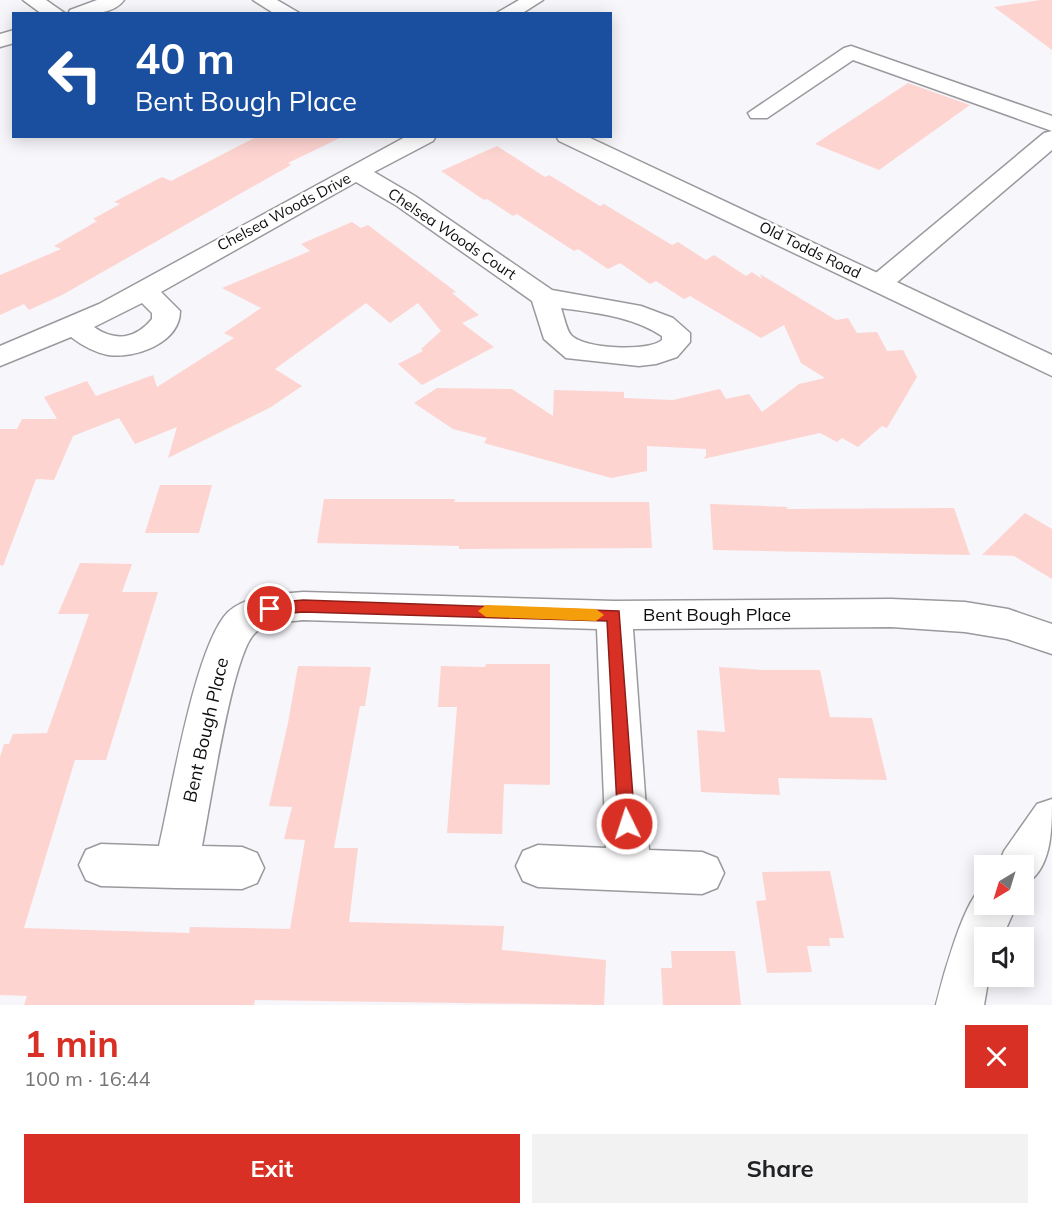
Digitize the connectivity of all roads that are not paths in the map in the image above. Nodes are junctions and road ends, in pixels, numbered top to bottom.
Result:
1 (32, 0) edge
2 (114, 0) edge
3 (262, 0) edge
4 (534, 0) edge
5 (53, 12) edge
6 (82, 12) edge
7 (288, 12) edge
8 (508, 12) edge
9 (759, 112) dead end
10 (1052, 124) edge
11 (421, 138) edge
12 (571, 138) edge
13 (1052, 138) edge
14 (358, 173) junction
15 (880, 283) junction
16 (144, 290) junction
17 (544, 297) dead end
18 (75, 326) junction
19 (0, 357) edge
20 (1052, 367) edge
21 (614, 615) junction
22 (1052, 639) edge
23 (1052, 818) edge
24 (1027, 855) edge
25 (101, 865) dead end
26 (538, 866) dead end
27 (176, 867) junction
28 (242, 868) dead end
29 (629, 870) junction
30 (702, 873) dead end
31 (989, 915) edge
32 (960, 1005) edge

1 - 5 street
2 - 6 street
3 - 7 street
4 - 8 street
9 - 10 street
11 - 14 street, Chelsea Woods Drive
12 - 15 street, Old Todds Road
13 - 15 street
14 - 16 street, Chelsea Woods Drive
14 - 17 street, Chelsea Woods Court
15 - 20 street, Old Todds Road
16 - 18 street, Chelsea Woods Drive
16 - 18 street
18 - 19 street, Chelsea Woods Drive
21 - 22 street, Bent Bough Place
21 - 27 street, Bent Bough Place
21 - 29 street
23 - 24 street
25 - 27 street
26 - 29 street
27 - 28 street
29 - 30 street
31 - 32 street

